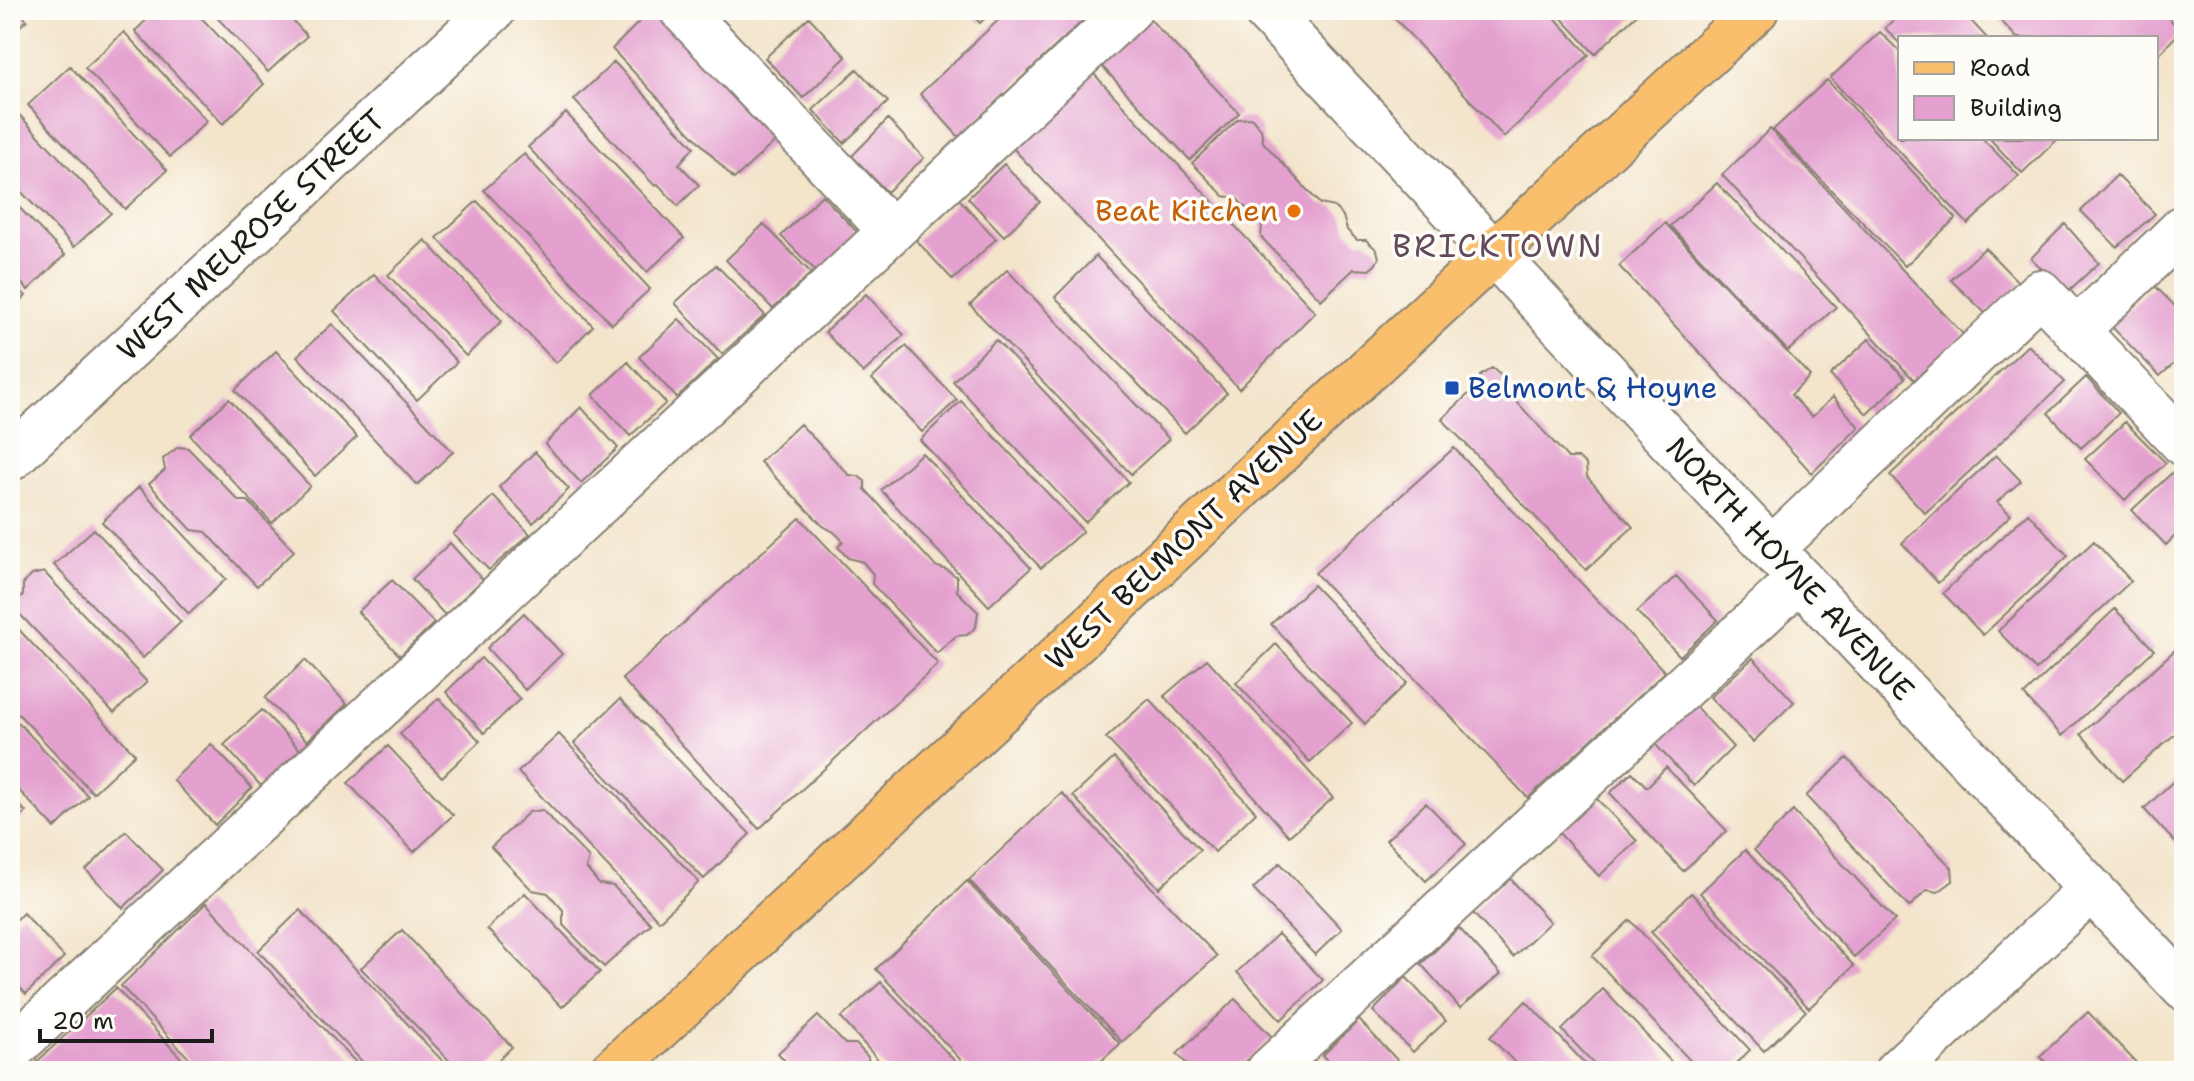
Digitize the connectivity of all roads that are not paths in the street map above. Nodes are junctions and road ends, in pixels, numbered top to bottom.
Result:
1 (493, 10) edge
2 (682, 10) edge
3 (1129, 10) edge
4 (1265, 10) edge
5 (1756, 10) edge
6 (2184, 227) edge
7 (891, 231) junction
8 (1494, 253) junction
9 (2076, 331) junction
10 (2184, 444) edge
11 (10, 459) edge
12 (1786, 564) junction
13 (2091, 889) junction
14 (2184, 988) edge
15 (10, 1051) edge
16 (612, 1071) edge
17 (1269, 1071) edge
18 (1897, 1071) edge

1 - 11 street, WEST MELROSE STREET
2 - 7 street
3 - 7 street
4 - 8 street, NORTH HOYNE AVENUE
5 - 8 main road, WEST BELMONT AVENUE
6 - 9 street
7 - 15 street
8 - 12 street, NORTH HOYNE AVENUE
8 - 16 main road, WEST BELMONT AVENUE
9 - 10 street
9 - 12 street
12 - 13 street, NORTH HOYNE AVENUE
12 - 17 street
13 - 14 street, NORTH HOYNE AVENUE
13 - 18 street

